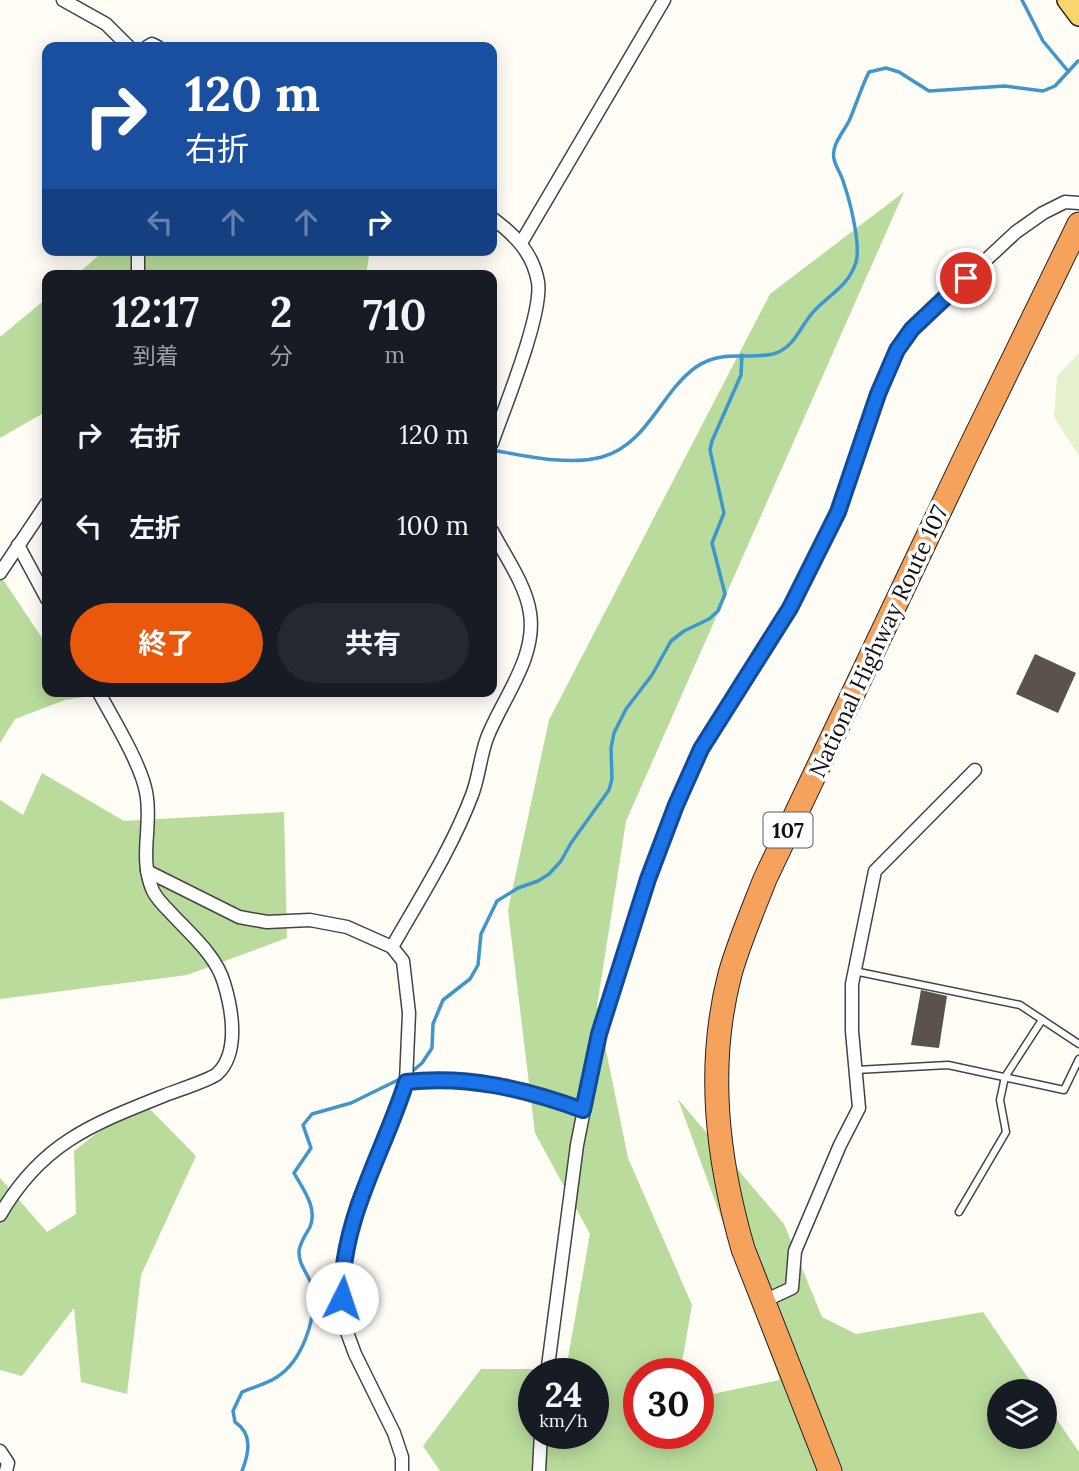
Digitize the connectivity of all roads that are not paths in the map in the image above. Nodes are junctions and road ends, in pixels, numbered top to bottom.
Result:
1 (63, 0) edge
2 (664, 0) edge
3 (1067, 0) edge
4 (1079, 16) edge
5 (124, 42) edge
6 (1079, 203) edge
7 (497, 222) edge
8 (1079, 224) edge
9 (521, 243) junction
10 (497, 428) edge
11 (42, 510) edge
12 (497, 541) edge
13 (18, 545) junction
14 (0, 573) edge
15 (42, 590) edge
16 (101, 697) edge
17 (975, 769) dead end
18 (147, 871) junction
19 (393, 947) junction
20 (854, 971) junction
21 (1042, 1020) junction
22 (1079, 1044) edge
23 (1079, 1059) edge
24 (856, 1070) junction
25 (1005, 1077) junction
26 (406, 1082) junction
27 (583, 1110) junction
28 (959, 1212) dead end
29 (0, 1215) edge
30 (764, 1301) junction
31 (549, 1358) edge
32 (540, 1449) edge
33 (0, 1451) edge
34 (6, 1471) edge
35 (402, 1471) edge
36 (539, 1471) edge
37 (830, 1471) edge

1 - 5 street
2 - 9 street
3 - 4 main road
6 - 27 street
7 - 9 street
8 - 30 highway, National Highway Route 107 / 107
9 - 10 street
11 - 13 street
12 - 19 street
13 - 14 street
13 - 15 street
16 - 18 street
17 - 20 street
18 - 19 street
18 - 29 street
19 - 26 street
20 - 21 lane
20 - 24 street
21 - 22 lane
21 - 25 lane
23 - 25 lane
24 - 25 lane
24 - 30 street
25 - 28 lane
26 - 27 street
26 - 35 street
27 - 31 street
30 - 37 highway, National Highway Route 107 / 107
32 - 36 street
33 - 34 street

